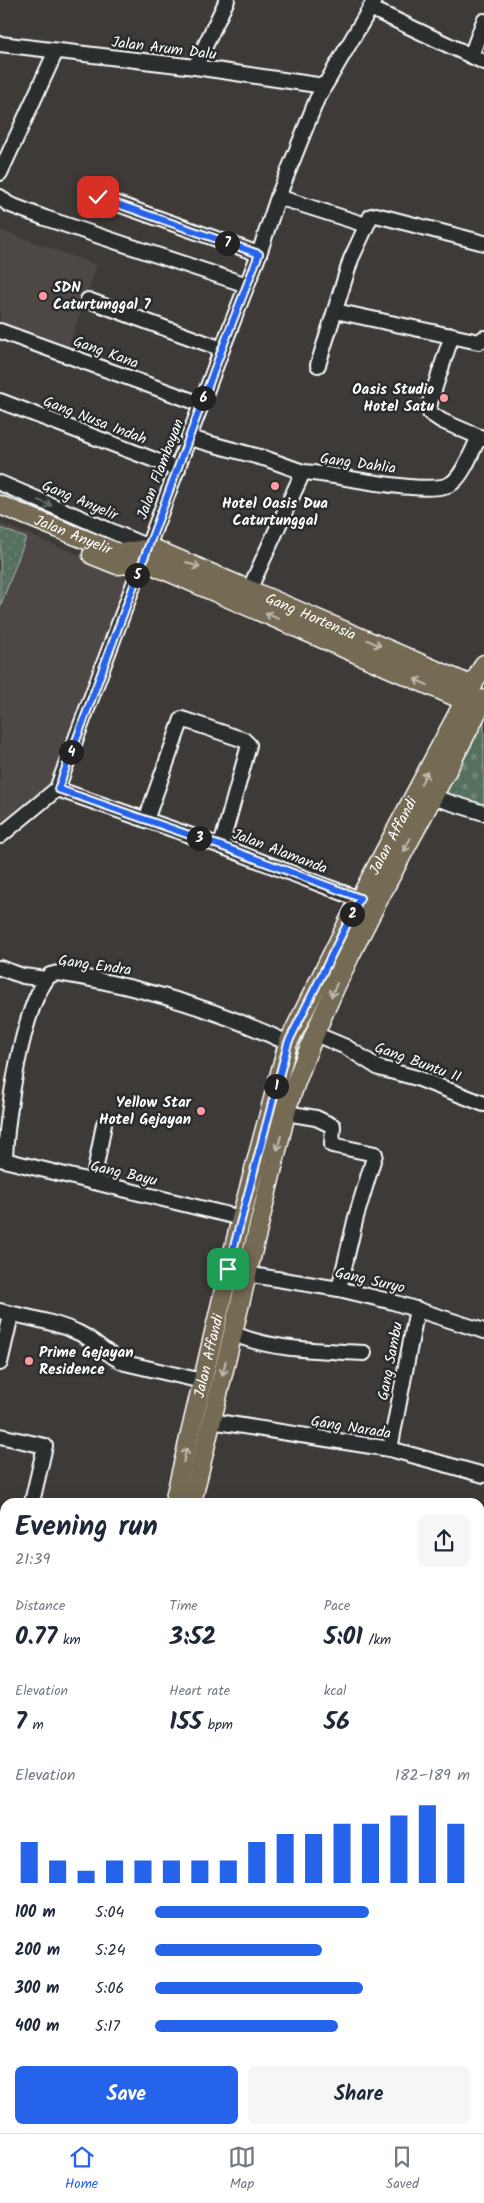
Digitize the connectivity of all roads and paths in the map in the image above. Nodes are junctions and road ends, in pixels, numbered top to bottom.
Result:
1 (227, 0) edge
2 (372, 4) edge
3 (484, 21) edge
4 (0, 44) edge
5 (56, 51) junction
6 (471, 56) junction
7 (484, 62) edge
8 (195, 67) junction
9 (324, 86) junction
10 (0, 173) edge
11 (0, 197) edge
12 (98, 197) dead end
13 (278, 197) junction
14 (366, 225) junction
15 (484, 243) edge
16 (259, 254) junction
17 (247, 285) junction
18 (88, 300) dead end
19 (335, 311) junction
20 (0, 330) edge
21 (452, 335) junction
22 (484, 338) edge
23 (222, 349) junction
24 (318, 365) dead end
25 (0, 401) edge
26 (201, 404) junction
27 (189, 438) junction
28 (482, 438) edge
29 (178, 469) junction
30 (302, 472) junction
31 (0, 483) edge
32 (0, 505) edge
33 (0, 515) edge
34 (146, 552) junction
35 (250, 588) junction
36 (484, 664) edge
37 (477, 705) edge
38 (58, 789) junction
39 (432, 797) junction
40 (484, 814) edge
41 (146, 820) junction
42 (0, 836) edge
43 (221, 846) junction
44 (360, 898) junction
45 (376, 906) junction
46 (0, 968) edge
47 (46, 979) junction
48 (315, 1034) junction
49 (288, 1043) junction
50 (484, 1104) edge
51 (282, 1106) junction
52 (104, 1124) dead end
53 (2, 1159) edge
54 (93, 1182) junction
55 (241, 1218) junction
56 (246, 1274) junction
57 (340, 1290) junction
58 (417, 1309) junction
59 (5, 1313) edge
60 (484, 1331) edge
61 (232, 1333) junction
62 (364, 1353) dead end
63 (0, 1363) edge
64 (202, 1381) junction
65 (212, 1420) junction
66 (0, 1436) edge
67 (390, 1449) junction
68 (484, 1475) edge
69 (33, 1498) edge
70 (175, 1498) edge
71 (193, 1498) edge

1 - 8 street
2 - 6 street
2 - 9 street, Jalan Flamboyan
3 - 6 street
4 - 5 street, Jalan Arum Dalu
5 - 8 street, Jalan Arum Dalu
5 - 10 street
6 - 7 street
8 - 9 street, Jalan Arum Dalu
9 - 13 street, Jalan Flamboyan
11 - 17 street
12 - 16 street
13 - 14 street
13 - 16 street, Jalan Flamboyan
14 - 15 street
14 - 19 street
16 - 17 street, Jalan Flamboyan
17 - 23 street, Jalan Flamboyan
18 - 23 street
19 - 21 street
19 - 24 street
20 - 26 street, Gang Kana
21 - 22 street
21 - 28 street
23 - 26 street, Jalan Flamboyan
25 - 29 street, Gang Nusa Indah
26 - 27 street, Jalan Flamboyan
27 - 29 street, Jalan Flamboyan
27 - 30 street
28 - 30 street, Gang Dahlia
29 - 34 street, Jalan Flamboyan
30 - 35 street, Gang Dahlia
31 -> 34 street, Gang Anyelir
32 - 34 main road, Jalan Anyelir
33 - 34 main road, Jalan Anyelir
34 -> 35 main road, Gang Hortensia
37 -> 34 main road, Gang Hortensia
34 - 38 street, Jalan Flamboyan
35 -> 37 main road, Gang Hortensia
36 - 37 main road, Jalan Affandi
37 - 39 main road, Jalan Affandi
44 -> 37 main road, Jalan Affandi
38 - 41 street, Jalan Alamanda
38 - 42 street
39 - 40 street
39 -> 45 main road, Jalan Affandi
41 - 43 street, Jalan Alamanda
41 - 43 street
43 - 44 street, Jalan Alamanda
44 - 45 street, Jalan Alamanda
44 - 49 main road, Jalan Affandi
45 -> 48 main road, Jalan Affandi
46 - 47 street
47 - 49 street, Gang Endra
47 - 53 street, Gang Endra
48 - 50 street, Gang Buntu II
48 - 51 main road, Jalan Affandi
49 - 51 main road, Jalan Affandi
51 - 55 main road, Jalan Affandi
51 -> 56 main road, Jalan Affandi
51 - 57 street
52 - 54 street
53 - 54 street, Gang Bayu
54 - 55 street, Gang Bayu
55 - 64 main road, Jalan Affandi
56 - 57 street, Gang Suryo
56 - 61 main road, Jalan Affandi
57 - 58 street, Gang Suryo
58 - 60 street, Gang Suryo
58 - 67 street, Gang Sambu
59 - 63 street
59 - 64 street
61 - 62 street
61 -> 65 main road, Jalan Affandi
70 -> 64 main road, Jalan Affandi
65 - 67 street, Gang Narada
65 - 71 main road, Jalan Affandi
66 - 69 street
67 - 68 street, Gang Narada

